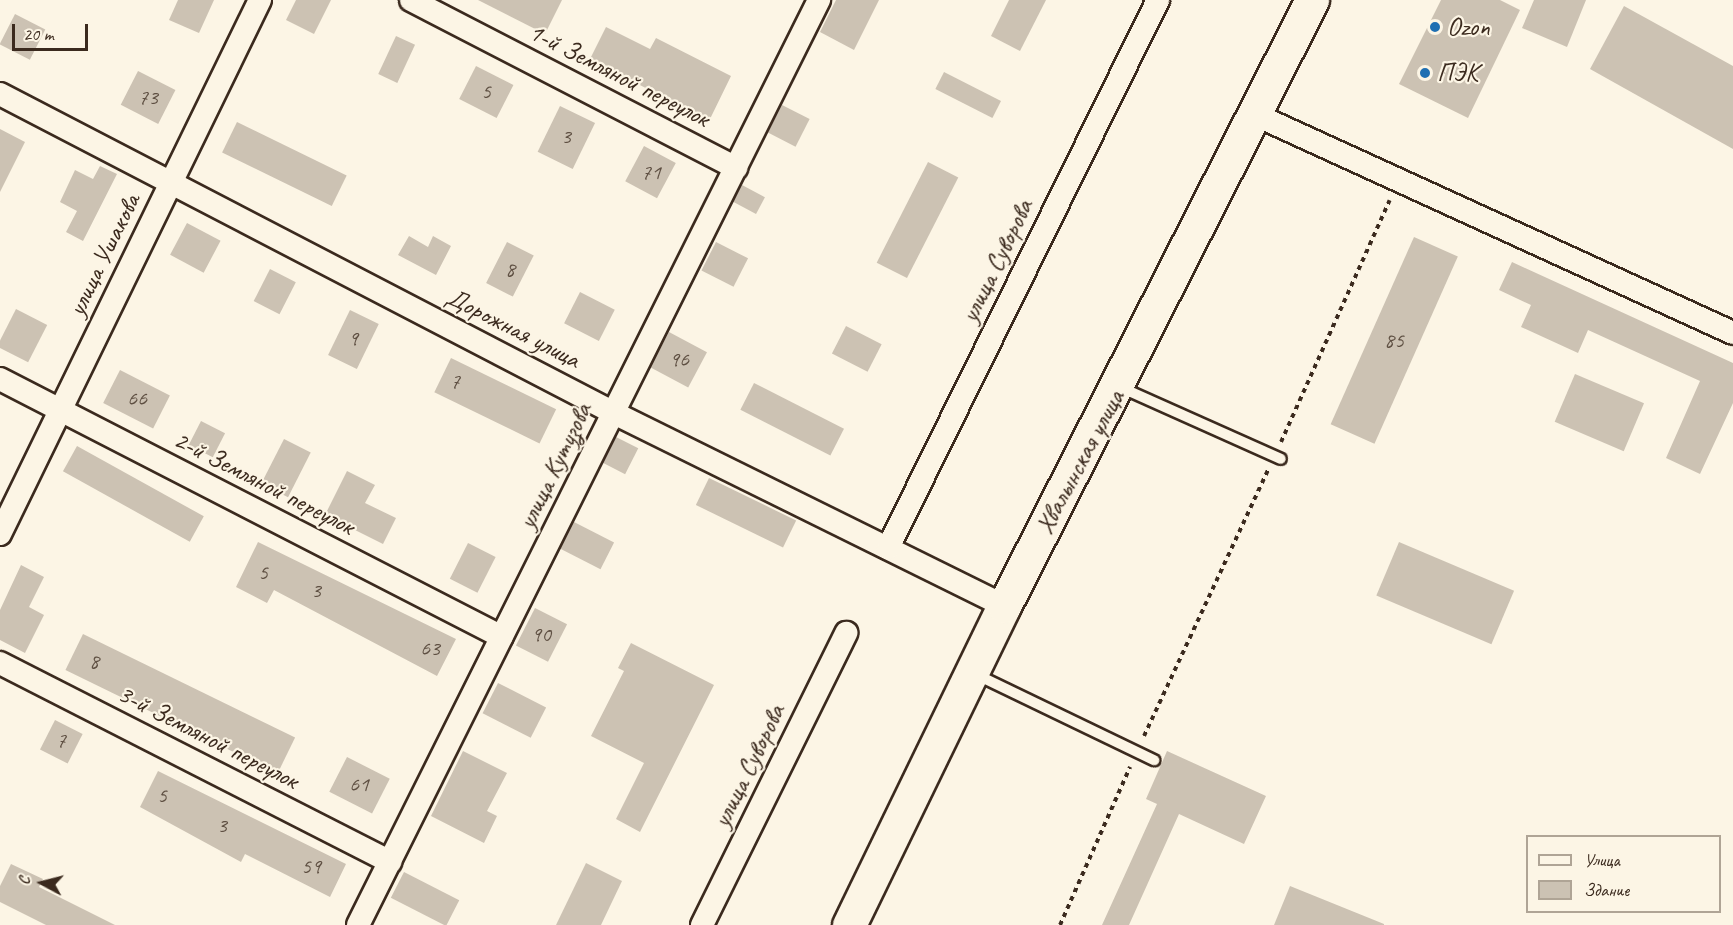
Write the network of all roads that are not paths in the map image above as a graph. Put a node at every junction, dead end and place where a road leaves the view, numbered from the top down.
1 (260, 0) edge
2 (411, 0) edge
3 (819, 0) edge
4 (1158, 0) edge
5 (1312, 0) edge
6 (0, 94) edge
7 (1256, 115) junction
8 (736, 168) junction
9 (171, 183) junction
10 (1733, 333) edge
11 (0, 379) edge
12 (1120, 387) junction
13 (60, 410) junction
14 (614, 412) junction
15 (1278, 458) road end
16 (0, 534) edge
17 (888, 548) junction
18 (1004, 606) junction
19 (846, 633) dead end
20 (502, 637) junction
21 (0, 663) edge
22 (972, 673) junction
23 (1154, 760) dead end
24 (390, 862) junction
25 (358, 925) edge
26 (702, 925) edge
27 (849, 925) edge

1 - 9 street, улица Ушакова
2 - 8 street, 1-й Земляной переулок
3 - 8 street, улица Кутузова
4 - 17 street, улица Суворова
5 - 7 main road, Хвалынская улица
6 - 9 street, Дорожная улица
7 - 10 street
7 - 12 main road, Хвалынская улица
8 - 14 street, улица Кутузова
9 - 13 street, улица Ушакова
9 - 14 street, Дорожная улица
11 - 13 street, 2-й Земляной переулок
12 - 15 lane
12 - 18 main road, Хвалынская улица
13 - 16 street, улица Ушакова
13 - 20 street, 2-й Земляной переулок
14 - 17 street, Дорожная улица
14 - 20 street, улица Кутузова
17 - 18 street, Дорожная улица
18 - 22 main road, Хвалынская улица
19 - 26 street, улица Суворова
20 - 24 street, улица Кутузова
21 - 24 street, 3-й Земляной переулок
22 - 23 lane
22 - 27 main road, Хвалынская улица
24 - 25 street, улица Кутузова

